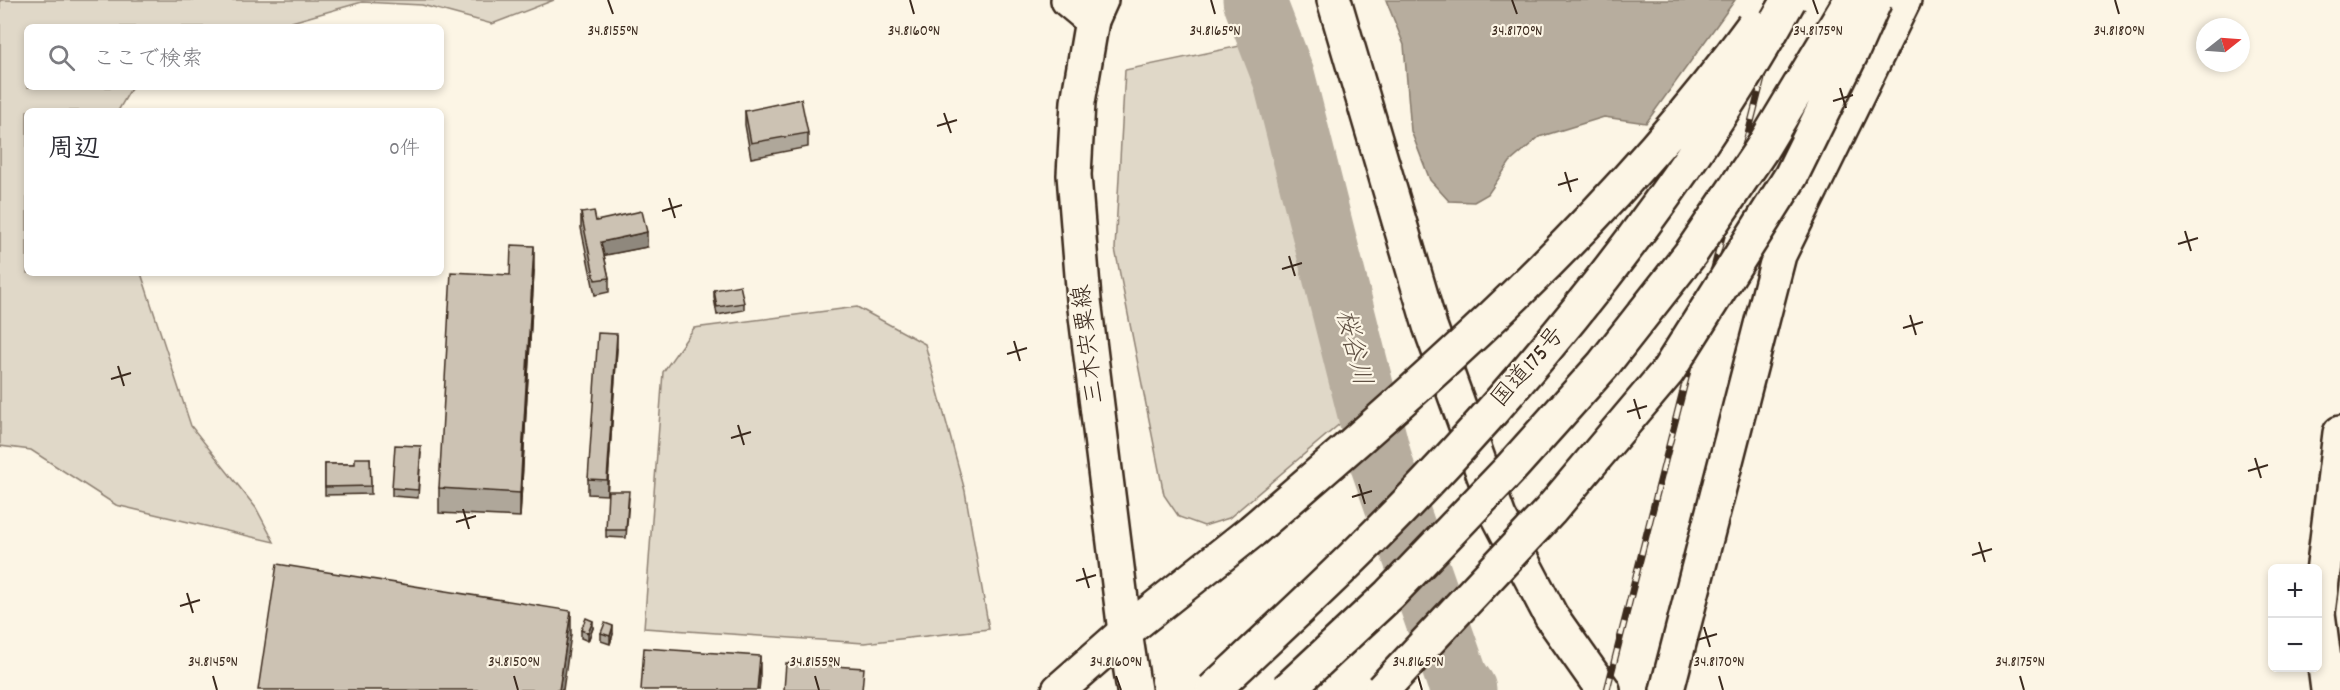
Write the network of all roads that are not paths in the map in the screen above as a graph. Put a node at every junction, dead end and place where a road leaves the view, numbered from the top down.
1 (1334, 0) edge
2 (1772, 0) edge
3 (1789, 0) edge
4 (1851, 0) edge
5 (1875, 0) edge
6 (1904, 0) edge
7 (1087, 7) edge
8 (2340, 433) edge
9 (1125, 632) junction
10 (1059, 690) edge
11 (1134, 690) edge
12 (1214, 690) edge
13 (1287, 690) edge
14 (1382, 690) edge
15 (1603, 690) edge
16 (1667, 690) edge
17 (2328, 690) edge

1 - 15 main road
2 - 9 main road, bridge
3 - 12 main road, 国道175号, bridge
4 - 13 main road, bridge
5 - 14 main road, bridge
6 - 16 main road
7 - 9 main road, 三木宍粟線
8 - 17 main road
9 - 10 main road
9 - 11 main road, 三木宍粟線

